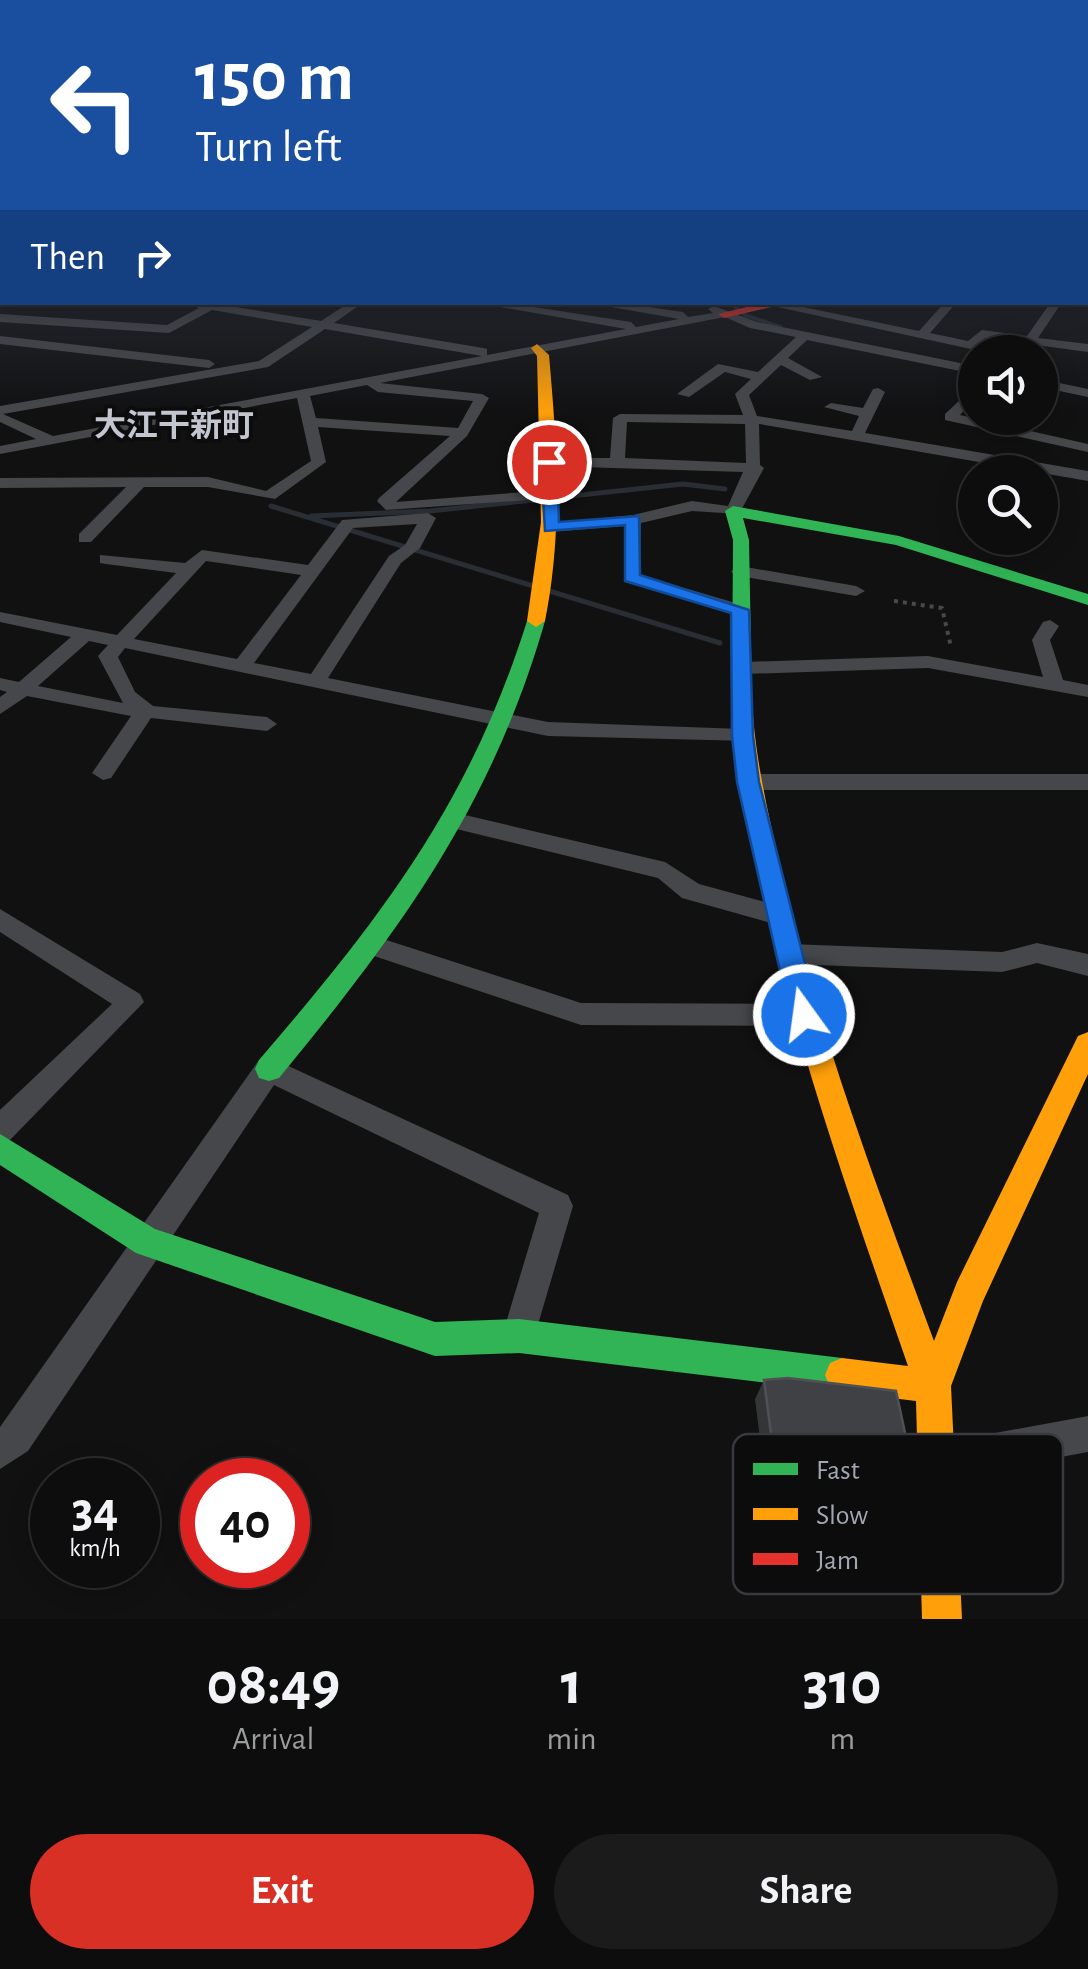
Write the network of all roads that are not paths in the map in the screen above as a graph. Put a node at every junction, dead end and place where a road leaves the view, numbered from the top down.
1 (204, 305) edge
2 (353, 305) edge
3 (516, 305) edge
4 (629, 305) edge
5 (708, 305) edge
6 (775, 305) edge
7 (786, 305) edge
8 (949, 305) edge
9 (1055, 305) edge
10 (211, 306) junction
11 (657, 307) edge
12 (557, 308) edge
13 (724, 314) junction
14 (683, 316) dead end
15 (0, 317) edge
16 (322, 325) junction
17 (647, 329) junction
18 (922, 335) junction
19 (1034, 335) edge
20 (805, 336) junction
21 (0, 340) edge
22 (958, 343) edge
23 (1058, 344) edge
24 (537, 348) junction
25 (1088, 348) edge
26 (501, 355) junction
27 (780, 360) junction
28 (958, 367) edge
29 (232, 368) junction
30 (760, 377) junction
31 (815, 377) dead end
32 (369, 380) junction
33 (1058, 387) edge
34 (878, 392) dead end
35 (303, 393) junction
36 (1088, 393) edge
37 (684, 394) dead end
38 (831, 407) dead end
39 (0, 413) edge
40 (868, 413) junction
41 (753, 421) junction
42 (309, 422) junction
43 (462, 433) junction
44 (1030, 435) edge
45 (856, 436) junction
46 (50, 440) junction
47 (1088, 448) edge
48 (0, 450) edge
49 (549, 462) junction
50 (617, 462) junction
51 (756, 468) junction
52 (1088, 476) edge
53 (0, 483) edge
54 (139, 483) junction
55 (551, 495) junction
56 (733, 512) junction
57 (633, 520) junction
58 (551, 527) junction
59 (86, 538) dead end
60 (106, 559) dead end
61 (189, 569) junction
62 (313, 571) junction
63 (740, 571) junction
64 (856, 591) dead end
65 (1088, 600) edge
66 (740, 610) junction
67 (0, 616) edge
68 (1050, 626) dead end
69 (84, 635) junction
70 (122, 641) junction
71 (240, 668) junction
72 (743, 668) junction
73 (0, 684) edge
74 (314, 684) junction
75 (1055, 685) junction
76 (23, 691) junction
77 (1088, 691) edge
78 (0, 708) edge
79 (146, 710) junction
80 (503, 721) junction
81 (267, 724) dead end
82 (742, 736) junction
83 (102, 773) dead end
84 (748, 782) junction
85 (1088, 782) edge
86 (452, 820) junction
87 (778, 914) junction
88 (0, 919) edge
89 (374, 946) junction
90 (788, 954) junction
91 (1088, 965) edge
92 (804, 1015) junction
93 (1088, 1044) edge
94 (269, 1069) junction
95 (1079, 1087) edge
96 (0, 1130) edge
97 (0, 1148) edge
98 (146, 1242) junction
99 (519, 1336) junction
100 (933, 1386) junction
101 (934, 1434) edge
102 (1088, 1434) edge
103 (1063, 1439) edge
104 (0, 1451) edge
105 (941, 1594) edge
106 (942, 1619) edge

1 - 10 street
2 - 16 street
3 - 12 street
4 - 11 street
5 - 13 street
6 - 13 street
7 - 18 street
8 - 18 street
9 - 19 street
10 - 15 street
10 - 16 street
11 - 14 street
12 - 17 street
13 - 17 street
13 - 20 street
16 - 26 street
16 - 29 street
17 - 24 street
18 - 22 street
20 - 27 street
20 - 28 street
21 - 29 street
23 - 25 street
24 - 26 street
24 - 49 street
26 - 32 street
27 - 30 street
27 - 31 street
29 - 39 street
30 - 37 street
30 - 41 street
32 - 35 street
32 - 43 street
33 - 36 street
34 - 40 street
35 - 42 street
35 - 46 street
38 - 40 street
39 - 46 street
40 - 45 street
41 - 45 street
41 - 50 street
41 - 51 street
42 - 43 street
42 - 54 street
43 - 55 street
44 - 47 street
45 - 52 street
46 - 48 street
49 - 50 street
49 - 55 street
50 - 51 street
51 - 56 street
53 - 54 street
54 - 59 street
55 - 58 street
56 - 57 street
56 - 63 street
56 - 65 street
57 - 58 street
57 - 66 street
58 - 80 street
60 - 61 street
61 - 62 street
61 - 70 street
62 - 71 street
62 - 74 street
63 - 64 street
63 - 66 street
66 - 72 street
67 - 69 street
68 - 75 street
69 - 70 street
69 - 76 street
70 - 71 street
70 - 79 street
71 - 74 street
72 - 75 street
72 - 82 street
73 - 76 street
74 - 80 street
75 - 77 street
76 - 78 street
76 - 79 street
79 - 81 street
79 - 83 street
80 - 82 street
80 - 86 street
82 - 84 street
84 - 85 street
84 - 87 street
86 - 87 street
86 - 89 street
87 - 90 street
88 - 96 street
89 - 92 street
89 - 94 street
90 - 91 street
90 - 92 street
92 - 100 street
93 - 95 street
94 - 98 street
94 - 99 street
95 - 100 street
97 - 98 street
98 - 99 street
98 - 104 street
99 - 100 street
100 - 101 street
102 - 103 street
105 - 106 street

